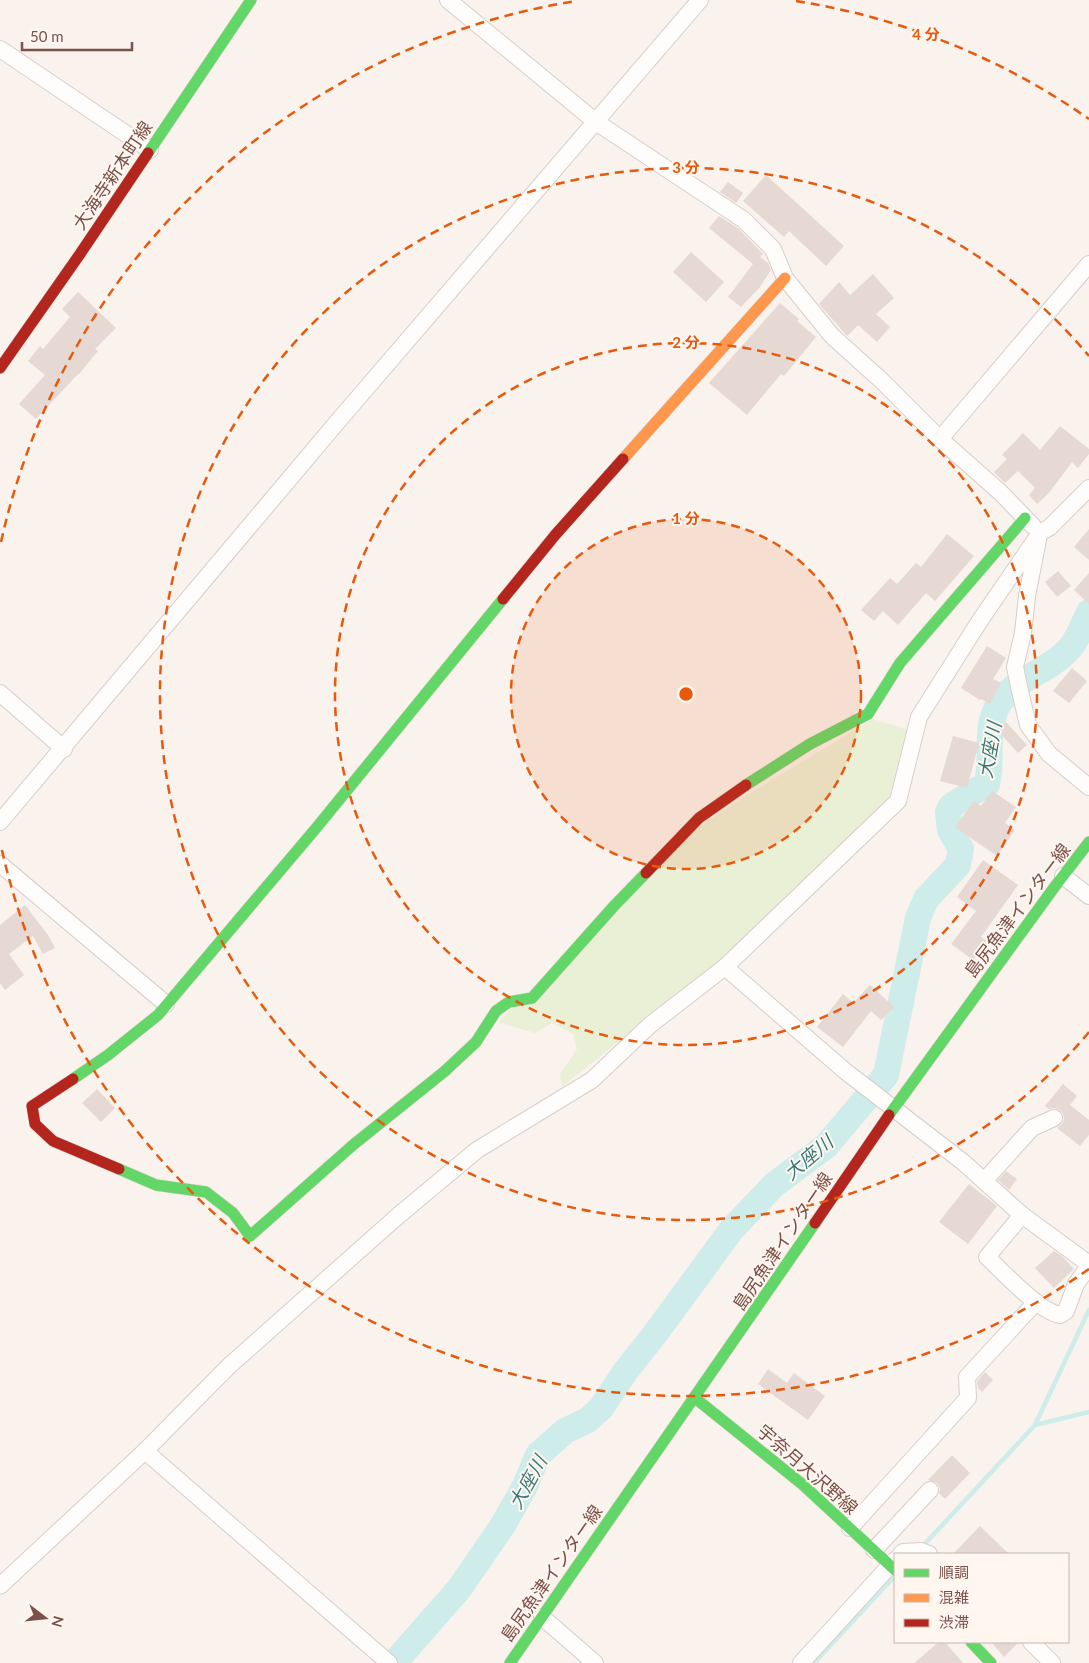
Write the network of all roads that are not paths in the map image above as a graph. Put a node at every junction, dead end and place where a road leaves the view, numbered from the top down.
1 (251, 0) edge
2 (448, 0) edge
3 (700, 0) edge
4 (0, 49) edge
5 (596, 122) junction
6 (150, 150) junction
7 (1089, 264) edge
8 (785, 278) junction
9 (0, 368) edge
10 (940, 439) junction
11 (1089, 488) edge
12 (1025, 518) junction
13 (1040, 533) junction
14 (0, 693) edge
15 (64, 749) junction
16 (1089, 788) edge
17 (0, 822) edge
18 (1089, 842) edge
19 (0, 864) edge
20 (1063, 876) junction
21 (1089, 896) edge
22 (725, 966) junction
23 (166, 1004) junction
24 (894, 1108) junction
25 (1054, 1118) dead end
26 (984, 1181) junction
27 (1022, 1215) junction
28 (1089, 1265) edge
29 (1036, 1302) junction
30 (695, 1398) junction
31 (145, 1451) junction
32 (930, 1490) dead end
33 (850, 1528) junction
34 (874, 1550) junction
35 (902, 1553) edge
36 (926, 1553) edge
37 (894, 1561) edge
38 (894, 1563) edge
39 (0, 1586) edge
40 (542, 1617) junction
41 (972, 1643) edge
42 (1032, 1643) edge
43 (389, 1663) edge
44 (510, 1663) edge
45 (595, 1663) edge
46 (802, 1663) edge
47 (991, 1663) edge
48 (1052, 1663) edge

1 - 6 street, 大海寺新本町線
2 - 5 street
3 - 5 street
4 - 6 street
5 - 8 street
5 - 15 street
6 - 9 street, 大海寺新本町線
7 - 10 street
8 - 10 street
8 - 23 street
10 - 12 street
11 - 13 street
12 - 13 street
12 - 23 street
13 - 16 street
13 - 22 street
14 - 15 street
15 - 17 street
18 - 20 street, 島尻魚津インター線
19 - 23 street
20 - 21 street
20 - 24 street, 島尻魚津インター線
22 - 24 street
22 - 31 street
24 - 26 street
24 - 30 street, 島尻魚津インター線
25 - 26 street
26 - 27 street
27 - 28 street
27 - 29 street
28 - 29 street
29 - 33 street
30 - 33 street, 宇奈月大沢野線
30 - 40 street, 島尻魚津インター線
31 - 39 street
31 - 43 street
32 - 34 street
33 - 34 street, 宇奈月大沢野線
34 - 37 street, 宇奈月大沢野線
35 - 36 street
38 - 46 street
40 - 44 street, 島尻魚津インター線
40 - 45 street
41 - 47 street
42 - 48 street

